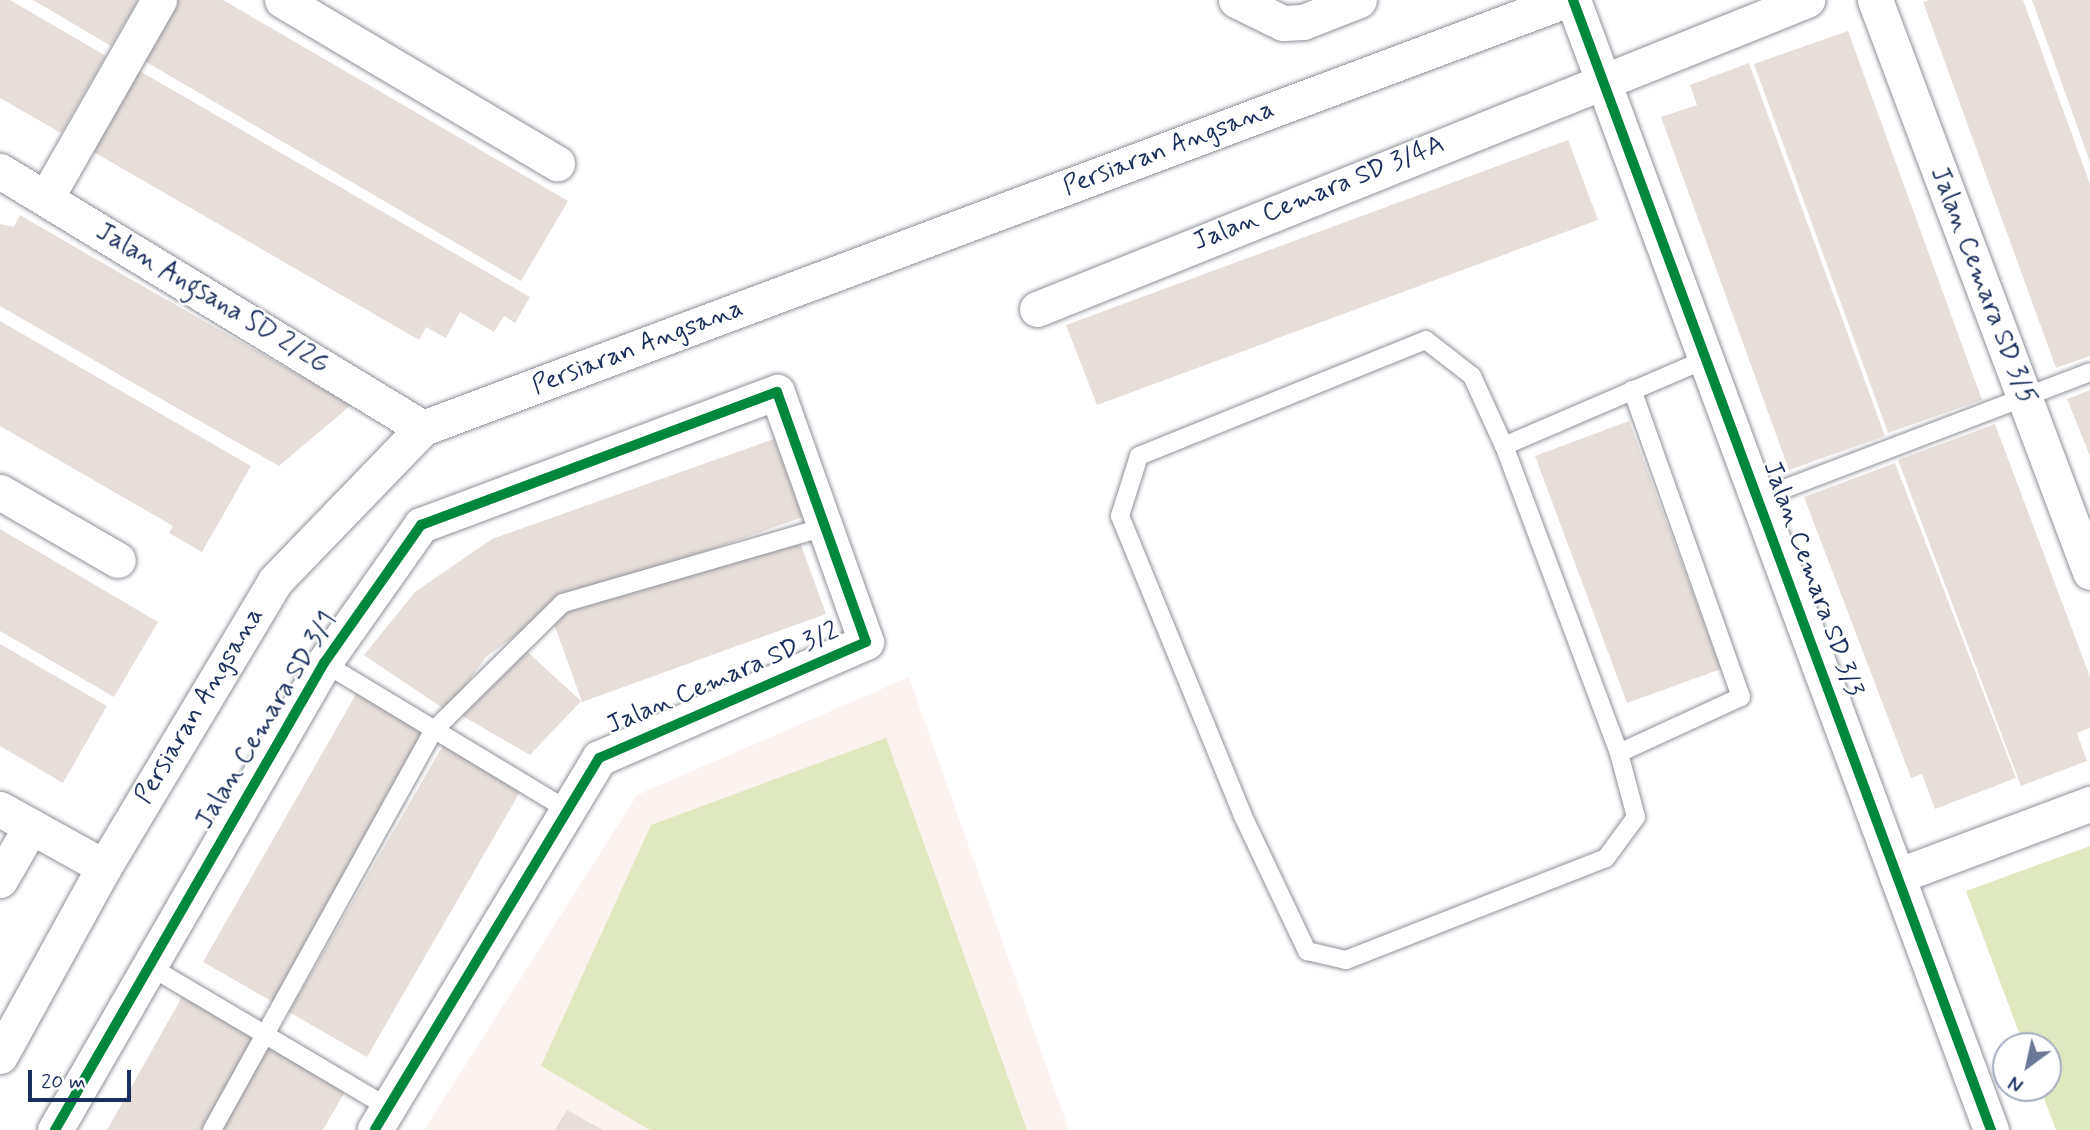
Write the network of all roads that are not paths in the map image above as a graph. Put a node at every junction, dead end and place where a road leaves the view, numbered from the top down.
1 (159, 0) edge
2 (282, 0) edge
3 (1236, 0) edge
4 (1359, 0) edge
5 (1566, 0) edge
6 (1573, 0) edge
7 (1807, 0) edge
8 (1875, 0) edge
9 (1602, 78) junction
10 (557, 163) dead end
11 (0, 170) edge
12 (46, 198) junction
13 (1037, 309) dead end
14 (1706, 359) junction
15 (2090, 372) edge
16 (1632, 390) junction
17 (777, 392) joint
18 (2024, 397) junction
19 (423, 428) junction
20 (1504, 446) junction
21 (0, 492) edge
22 (1758, 499) junction
23 (825, 527) junction
24 (118, 560) dead end
25 (2090, 572) edge
26 (324, 663) junction
27 (434, 730) junction
28 (1619, 753) junction
29 (2090, 804) edge
30 (0, 809) edge
31 (568, 810) junction
32 (31, 826) junction
33 (104, 867) junction
34 (1897, 876) junction
35 (0, 880) edge
36 (149, 966) junction
37 (265, 1034) junction
38 (0, 1056) edge
39 (382, 1119) edge
40 (55, 1130) edge
41 (212, 1130) edge
42 (1991, 1130) edge

1 - 12 street
2 - 10 street
3 - 4 street
5 - 19 street, Persiaran Angsana
6 - 9 street, Jalan Cemara SD 3/3
7 - 9 street, Jalan Cemara SD 3/4A
8 - 18 street, Jalan Cemara SD 3/5
9 - 13 street, Jalan Cemara SD 3/4A
9 - 14 street, Jalan Cemara SD 3/3
11 - 12 street, Jalan Angsana SD 2/2G
12 - 19 street, Jalan Angsana SD 2/2G
14 - 16 lane
14 - 22 street, Jalan Cemara SD 3/3
15 - 18 lane
16 - 20 lane
16 - 28 lane
17 - 23 street, Jalan Cemara SD 3/2
17 - 26 street, Jalan Cemara SD 3/1
18 - 22 lane
18 - 25 street, Jalan Cemara SD 3/5
19 - 33 street, Persiaran Angsana
20 - 28 lane
20 - 28 lane
21 - 24 street
22 - 34 street, Jalan Cemara SD 3/3
23 - 27 lane
23 - 31 street, Jalan Cemara SD 3/2
26 - 27 lane
26 - 36 street, Jalan Cemara SD 3/1
27 - 31 lane
27 - 37 lane
29 - 34 street
30 - 32 street
31 - 39 street, Jalan Cemara SD 3/2
32 - 33 street
32 - 35 street
33 - 38 street, Persiaran Angsana
34 - 42 street, Jalan Cemara SD 3/3
36 - 37 lane
36 - 40 street, Jalan Cemara SD 3/1
37 - 39 lane
37 - 41 lane

